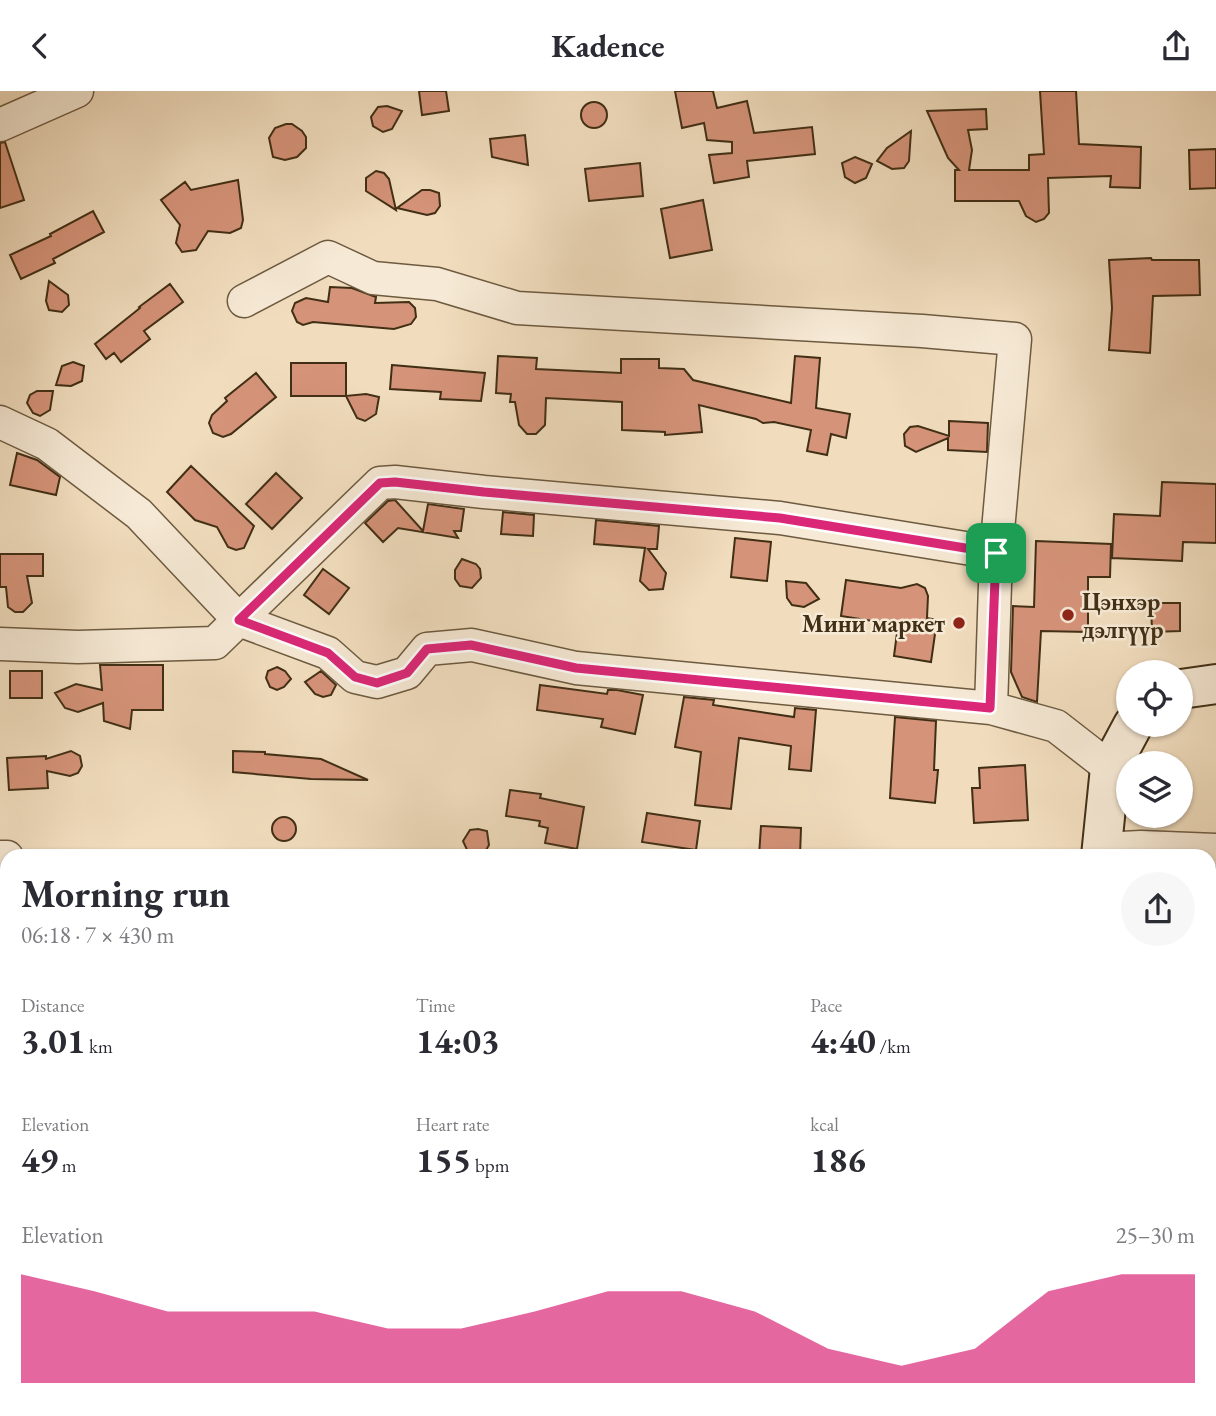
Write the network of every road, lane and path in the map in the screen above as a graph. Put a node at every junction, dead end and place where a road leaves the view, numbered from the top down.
1 (77, 91) edge
2 (4, 121) edge
3 (244, 301) dead end
4 (0, 422) edge
5 (996, 553) junction
6 (239, 620) junction
7 (0, 644) edge
8 (1216, 684) edge
9 (1193, 687) edge
10 (990, 708) junction
11 (1127, 737) edge
12 (1110, 768) junction
13 (1101, 849) edge
14 (1125, 849) edge
15 (1178, 849) edge

1 - 2 street
3 - 5 street
4 - 6 street
5 - 6 street
5 - 10 street
6 - 7 street
6 - 10 street
8 - 9 main road
10 - 12 street
11 - 12 main road
12 - 13 main road
14 - 15 street

